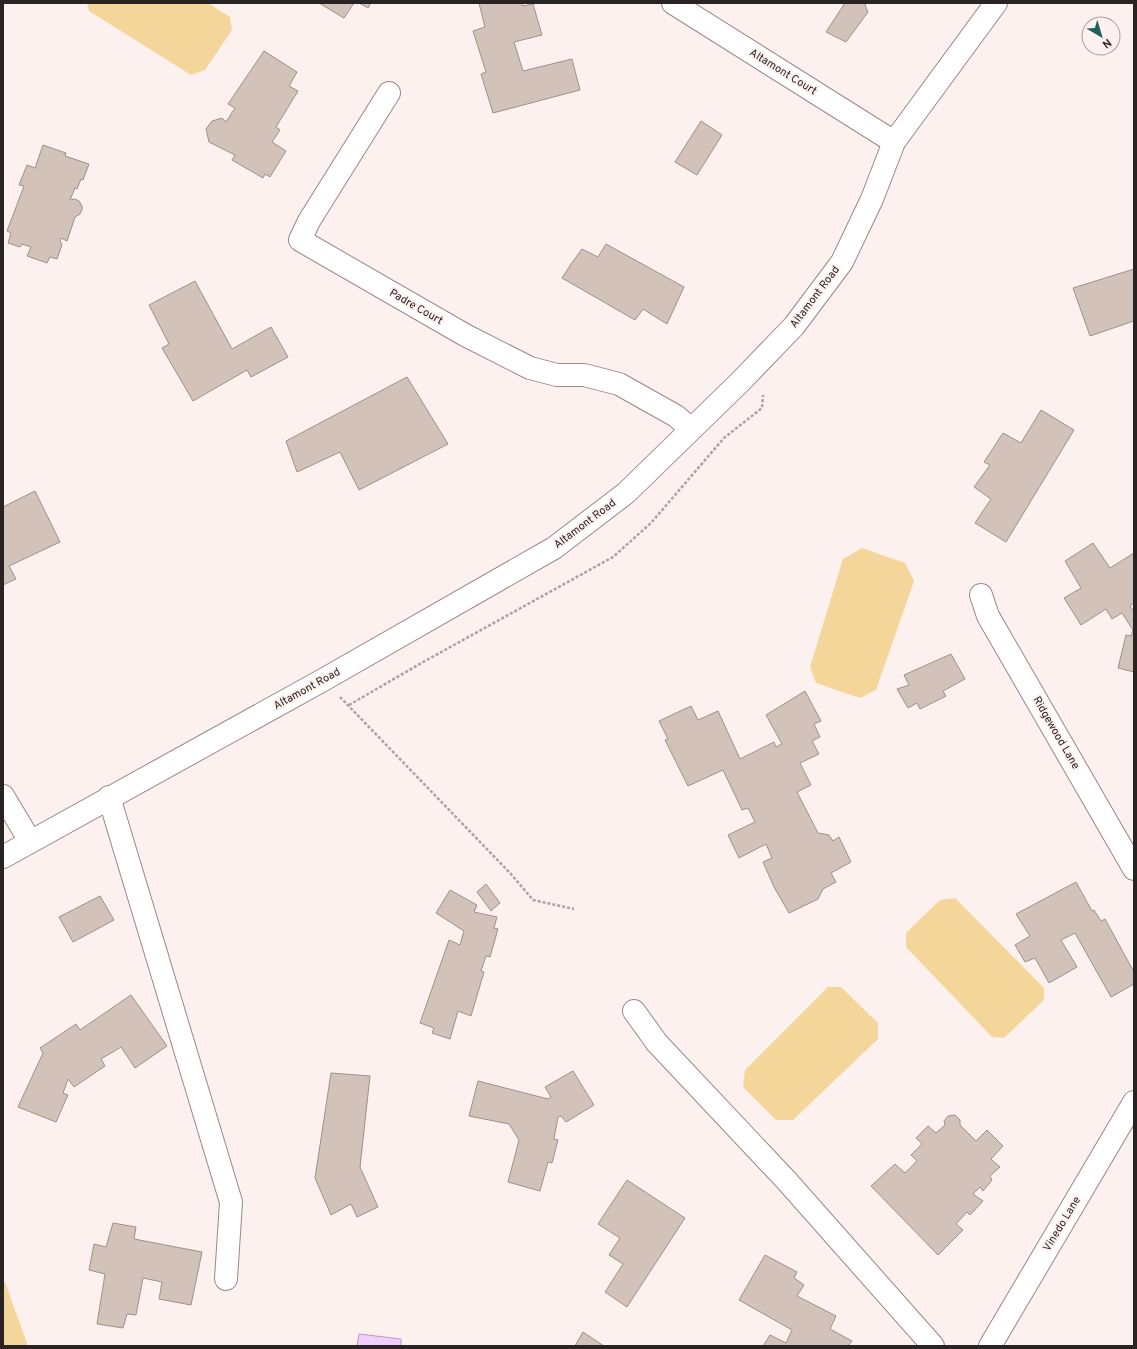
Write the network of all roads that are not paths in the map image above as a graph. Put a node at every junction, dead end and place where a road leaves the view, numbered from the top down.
1 (673, 3) edge
2 (996, 3) edge
3 (389, 93) dead end
4 (894, 142) junction
5 (691, 429) junction
6 (981, 595) dead end
7 (3, 796) edge
8 (109, 797) junction
9 (30, 841) junction
10 (3, 857) edge
11 (1134, 869) edge
12 (634, 1011) dead end
13 (1134, 1102) edge
14 (226, 1279) dead end
15 (932, 1346) edge
16 (990, 1346) edge

1 - 4 street, Altamont Court
2 - 4 street, Altamont Road
3 - 5 street, Padre Court
4 - 5 street, Altamont Road
5 - 8 street, Altamont Road
6 - 11 street, Ridgewood Lane
7 - 9 street
8 - 9 street, Altamont Road
8 - 14 street
9 - 10 street, Altamont Road
12 - 15 street
13 - 16 street, Vinedo Lane

